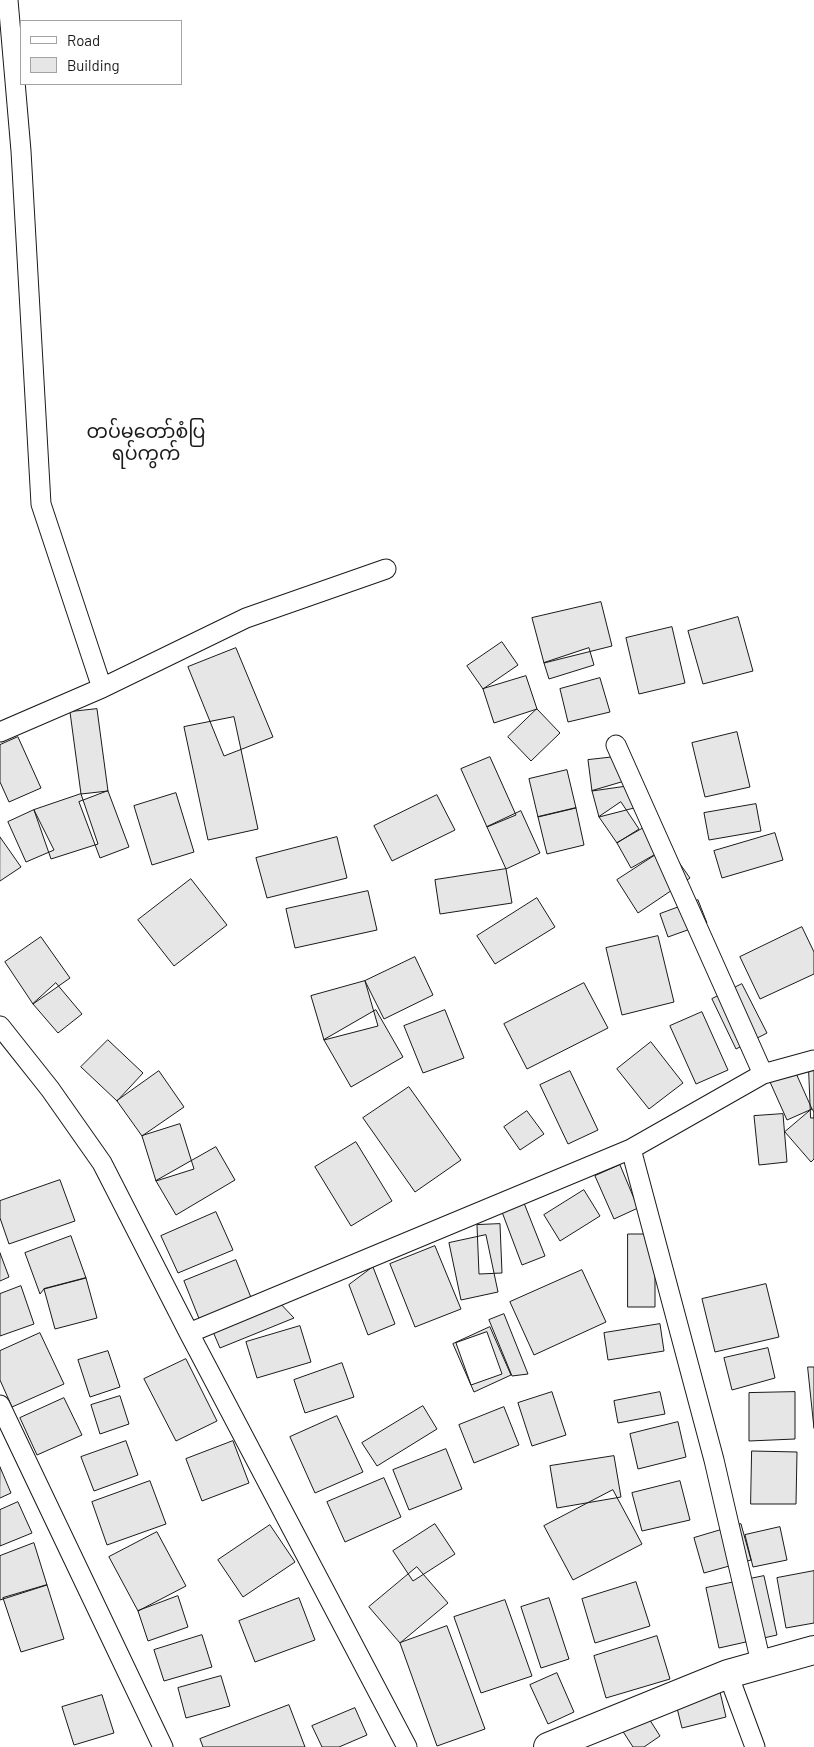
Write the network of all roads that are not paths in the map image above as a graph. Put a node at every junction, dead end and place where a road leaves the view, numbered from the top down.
1 (8, 0) edge
2 (386, 569) dead end
3 (102, 688) junction
4 (0, 732) edge
5 (616, 745) dead end
6 (0, 1026) edge
7 (814, 1060) edge
8 (763, 1074) junction
9 (631, 1149) junction
10 (189, 1334) junction
11 (0, 1405) edge
12 (814, 1650) edge
13 (762, 1663) junction
14 (728, 1674) junction
15 (163, 1747) edge
16 (407, 1747) edge
17 (548, 1747) edge
18 (755, 1747) edge

1 - 3 lane
2 - 3 lane
3 - 4 lane
5 - 8 lane
6 - 10 lane
7 - 8 lane
8 - 9 lane
9 - 10 lane
9 - 13 lane
10 - 16 lane
11 - 15 lane
12 - 13 street
13 - 14 street
14 - 17 street
14 - 18 lane

